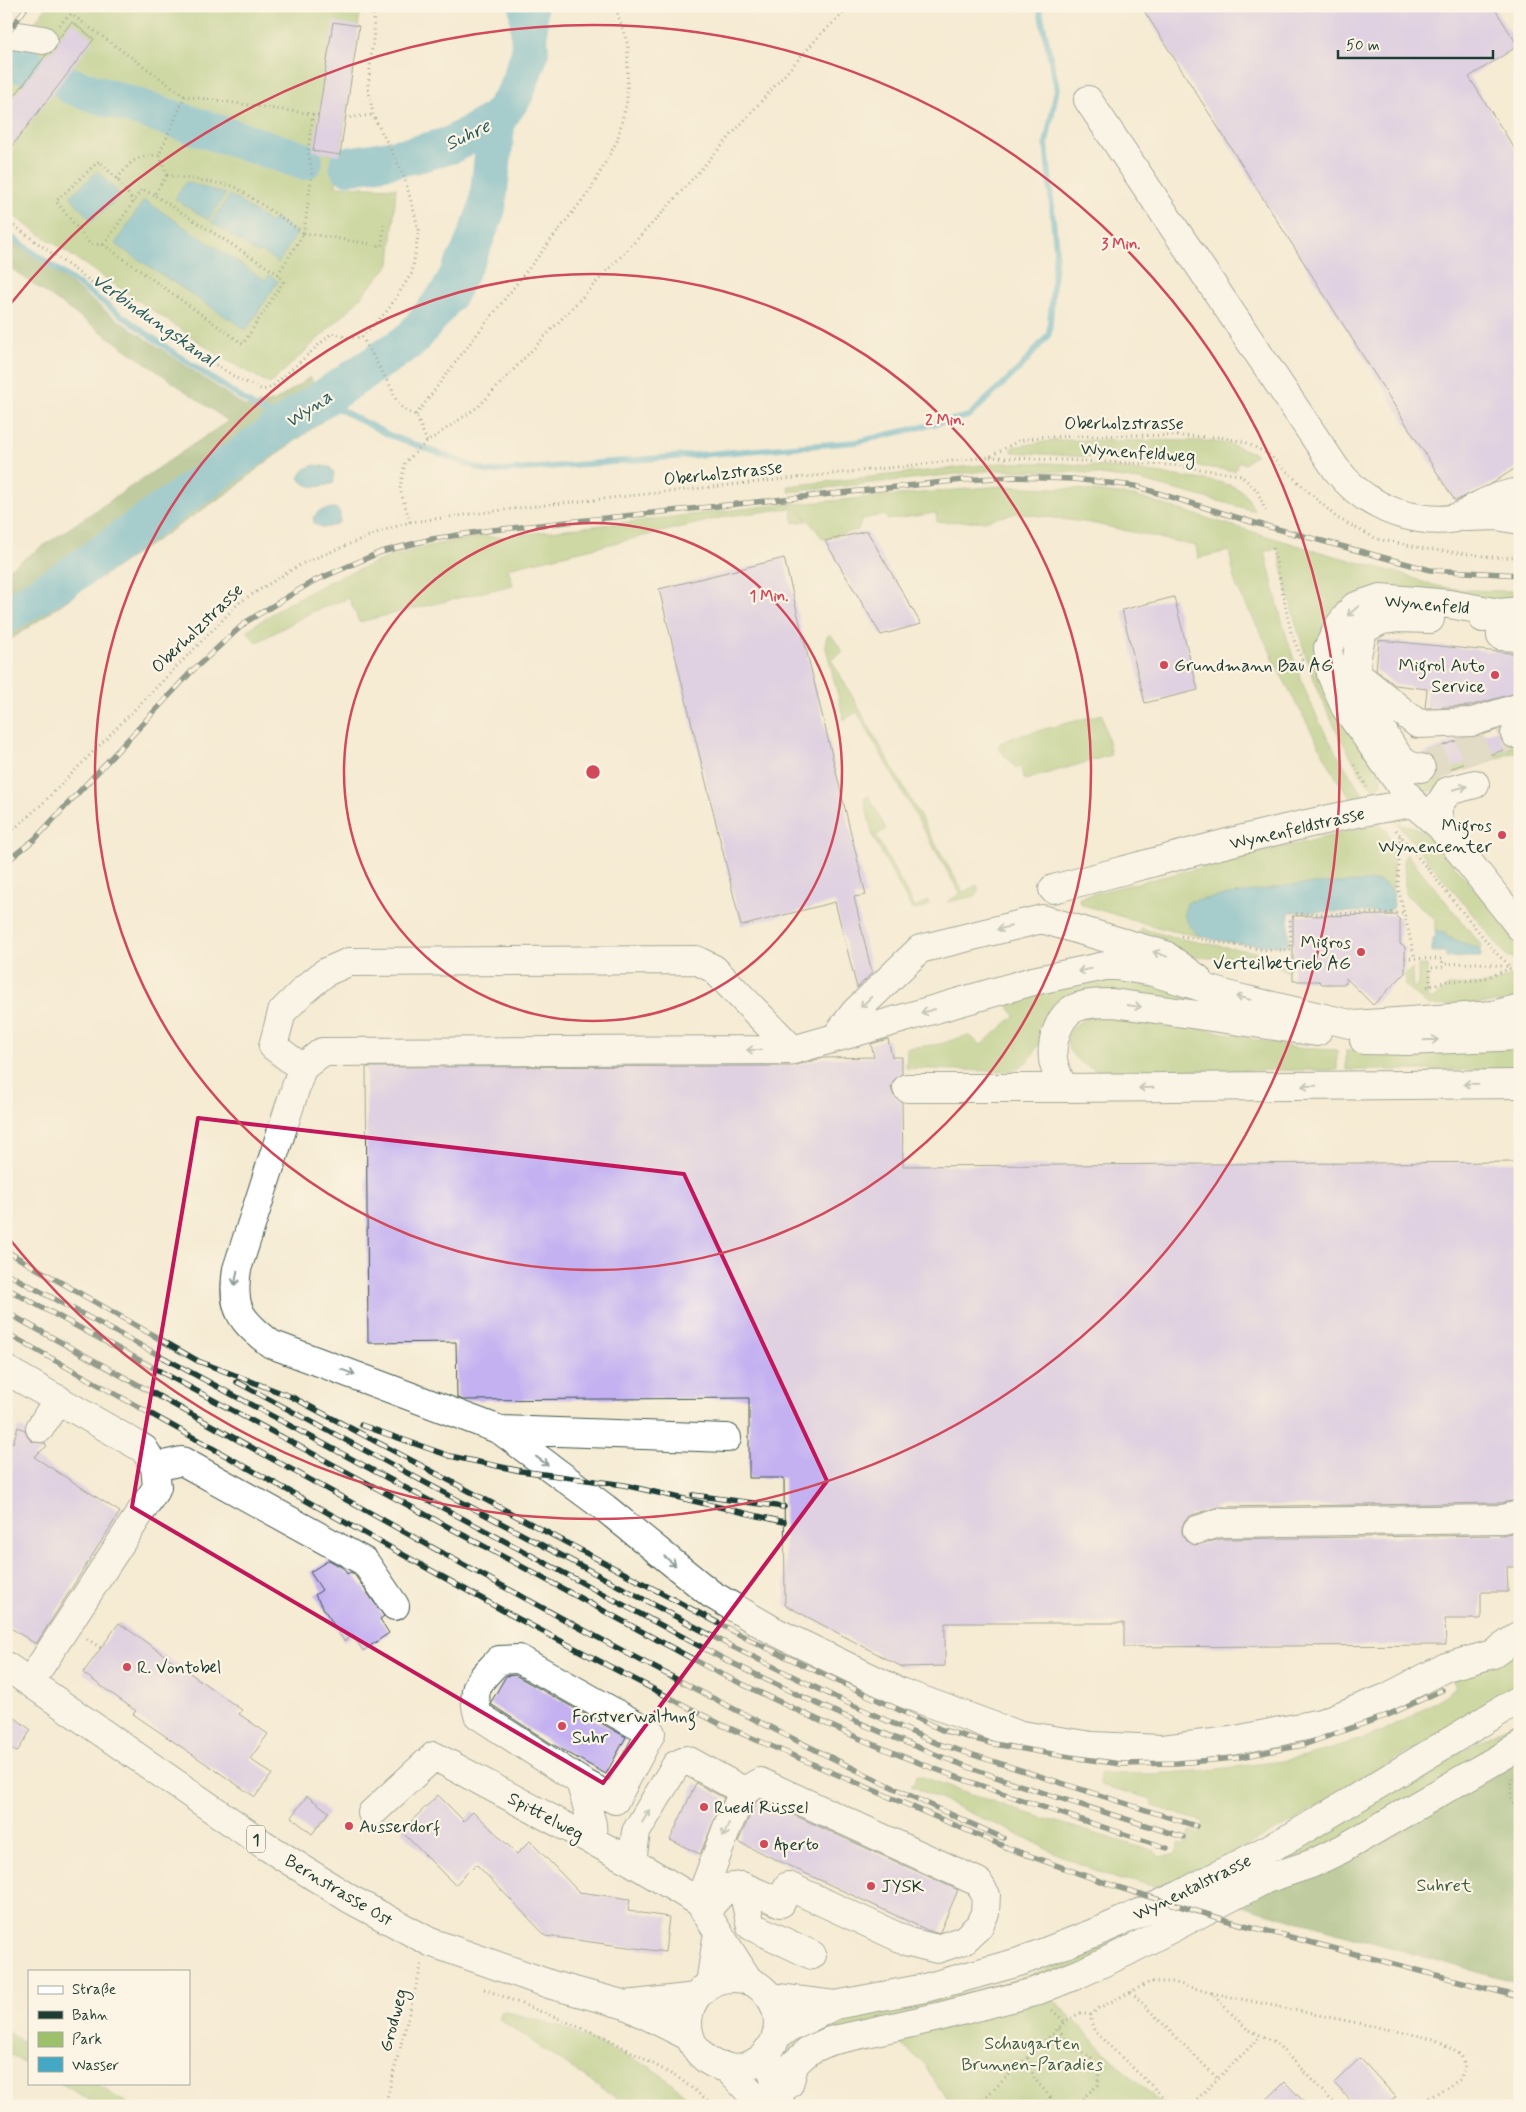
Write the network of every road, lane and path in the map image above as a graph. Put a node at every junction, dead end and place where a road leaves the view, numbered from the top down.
1 (373, 6) edge
2 (615, 6) edge
3 (851, 6) edge
4 (6, 34) edge
5 (42, 40) joint
6 (185, 96) junction
7 (1088, 100) dead end
8 (313, 114) junction
9 (319, 115) dead end
10 (372, 115) junction
11 (345, 118) dead end
12 (159, 156) junction
13 (167, 175) junction
14 (117, 180) junction
15 (154, 196) junction
16 (134, 202) junction
17 (6, 220) edge
18 (384, 222) dead end
19 (304, 234) junction
20 (104, 245) junction
21 (278, 274) junction
22 (362, 337) junction
23 (416, 415) junction
24 (427, 442) junction
25 (989, 457) junction
26 (1520, 492) edge
27 (1266, 512) dead end
28 (1462, 516) junction
29 (1520, 520) edge
30 (410, 522) junction
31 (1520, 556) edge
32 (1510, 612) edge
33 (1520, 638) edge
34 (1356, 674) junction
35 (1520, 707) edge
36 (1421, 768) dead end
37 (1475, 784) dead end
38 (1413, 803) junction
39 (1380, 809) junction
40 (1440, 826) junction
41 (1400, 835) junction
42 (6, 836) edge
43 (1052, 890) dead end
44 (1404, 913) junction
45 (1520, 926) edge
46 (1178, 935) dead end
47 (1405, 958) dead end
48 (1414, 958) junction
49 (1443, 964) junction
50 (1520, 965) edge
51 (1511, 967) junction
52 (1215, 991) junction
53 (1520, 1008) edge
54 (1268, 1015) junction
55 (1396, 1032) junction
56 (1520, 1036) edge
57 (835, 1038) junction
58 (793, 1050) junction
59 (302, 1068) junction
60 (1520, 1084) edge
61 (907, 1088) dead end
62 (1063, 1088) junction
63 (6, 1370) edge
64 (58, 1399) junction
65 (40, 1428) dead end
66 (500, 1430) junction
67 (727, 1438) dead end
68 (155, 1467) junction
69 (1520, 1515) edge
70 (1197, 1530) dead end
71 (394, 1606) dead end
72 (1520, 1635) edge
73 (6, 1666) edge
74 (30, 1682) junction
75 (1520, 1699) edge
76 (1520, 1746) edge
77 (1512, 1776) dead end
78 (580, 1781) junction
79 (744, 1791) junction
80 (372, 1813) dead end
81 (1520, 1819) edge
82 (593, 1842) junction
83 (632, 1862) junction
84 (742, 1886) junction
85 (707, 1915) junction
86 (812, 1955) dead end
87 (427, 1958) junction
88 (476, 1986) dead end
89 (759, 1989) junction
90 (703, 1990) junction
91 (1034, 1992) junction
92 (1131, 1992) junction
93 (1211, 1993) junction
94 (626, 2005) junction
95 (836, 2005) junction
96 (1091, 2015) junction
97 (1065, 2022) junction
98 (1059, 2029) junction
99 (690, 2037) junction
100 (1260, 2037) junction
101 (772, 2043) junction
102 (1028, 2058) junction
103 (726, 2067) junction
104 (1218, 2078) junction
105 (1050, 2097) junction
106 (767, 2102) edge
107 (385, 2106) edge
108 (715, 2106) edge
109 (976, 2106) edge
110 (1042, 2106) edge
111 (1059, 2106) edge
112 (1076, 2106) edge
113 (1173, 2106) edge
114 (1190, 2106) edge
115 (1337, 2106) edge
116 (1415, 2106) edge

1 - 10 path
2 - 23 path
3 - 24 path
4 - 5 main road
5 - 6 path
6 - 8 path
6 - 12 path
7 - 28 main road
8 - 9 path
8 - 19 path
10 - 11 path
10 - 22 path
12 - 13 path
12 - 14 path
13 - 15 path
13 - 19 path
14 - 16 path
14 - 20 path
15 - 16 path
15 - 21 path
16 - 20 path
17 - 22 path
18 - 19 path
19 - 21 path
20 - 21 path
22 - 23 path
23 - 24 path
24 - 30 path
25 - 27 path, Wynenfeldweg
25 - 30 path, Oberholzstrasse
25 - 31 path, Oberholzstrasse
26 - 28 main road
28 - 29 main road
30 - 42 path, Oberholzstrasse
32 - 33 main road
32 - 34 main road
32 -> 38 main road, Wynenfeld
34 - 35 main road
34 - 36 main road
40 -> 37 main road
38 - 39 main road, Wynenfeldstrasse
38 - 40 main road
39 - 41 path
39 - 43 main road, Wynenfeldstrasse
40 - 45 main road
41 - 44 path
41 - 51 path
44 - 46 path
44 - 48 path
47 - 48 path
48 - 49 path
49 - 51 path
49 - 51 path
50 - 51 path
54 -> 52 main road
52 -> 57 main road
52 -> 57 main road
53 - 55 main road
54 - 55 main road
62 -> 54 main road
55 -> 56 main road
57 - 58 main road
58 -> 59 main road
58 - 59 main road
59 -> 66 main road
60 -> 62 main road
61 - 62 main road
63 - 64 main road
64 - 65 main road
64 - 68 main road
66 - 67 main road
66 -> 72 main road
68 - 71 main road
68 - 74 main road
69 - 70 main road
73 - 74 main road, Bernstrasse Ost / 1
74 - 87 main road, Bernstrasse Ost / 1
75 - 95 main road, Wynentalstrasse
76 - 91 main road
77 - 81 path
78 - 78 main road
78 - 82 main road
83 -> 79 main road
79 - 84 main road
79 -> 85 main road
80 - 82 main road, Spittelweg
82 - 83 main road, Spittelweg
83 - 85 main road, Spittelweg
84 - 85 main road
84 - 86 main road
85 - 89 main road, Spittelweg
85 - 90 main road
87 - 94 main road, Bernstrasse Ost / 1
87 - 107 path, Grodweg
88 - 108 path
89 - 90 main road
89 - 95 main road, Wynentalstrasse
89 - 101 main road
90 - 94 main road, Bernstrasse Ost / 1
90 - 99 main road
91 - 97 path
91 - 106 main road
92 - 93 path
92 - 96 path
92 - 104 path
93 - 100 path
93 - 116 path
94 - 99 main road, Bernstrasse Ost / 1
95 - 101 main road, Wynentalstrasse
96 - 97 path
96 - 113 path
97 - 98 path
98 - 102 path
98 - 112 path
99 - 103 main road
100 - 104 path
100 - 115 path
101 - 103 main road
101 - 106 main road
102 - 105 path
102 - 109 path
103 - 106 main road
104 - 114 path
105 - 110 path
105 - 111 path

